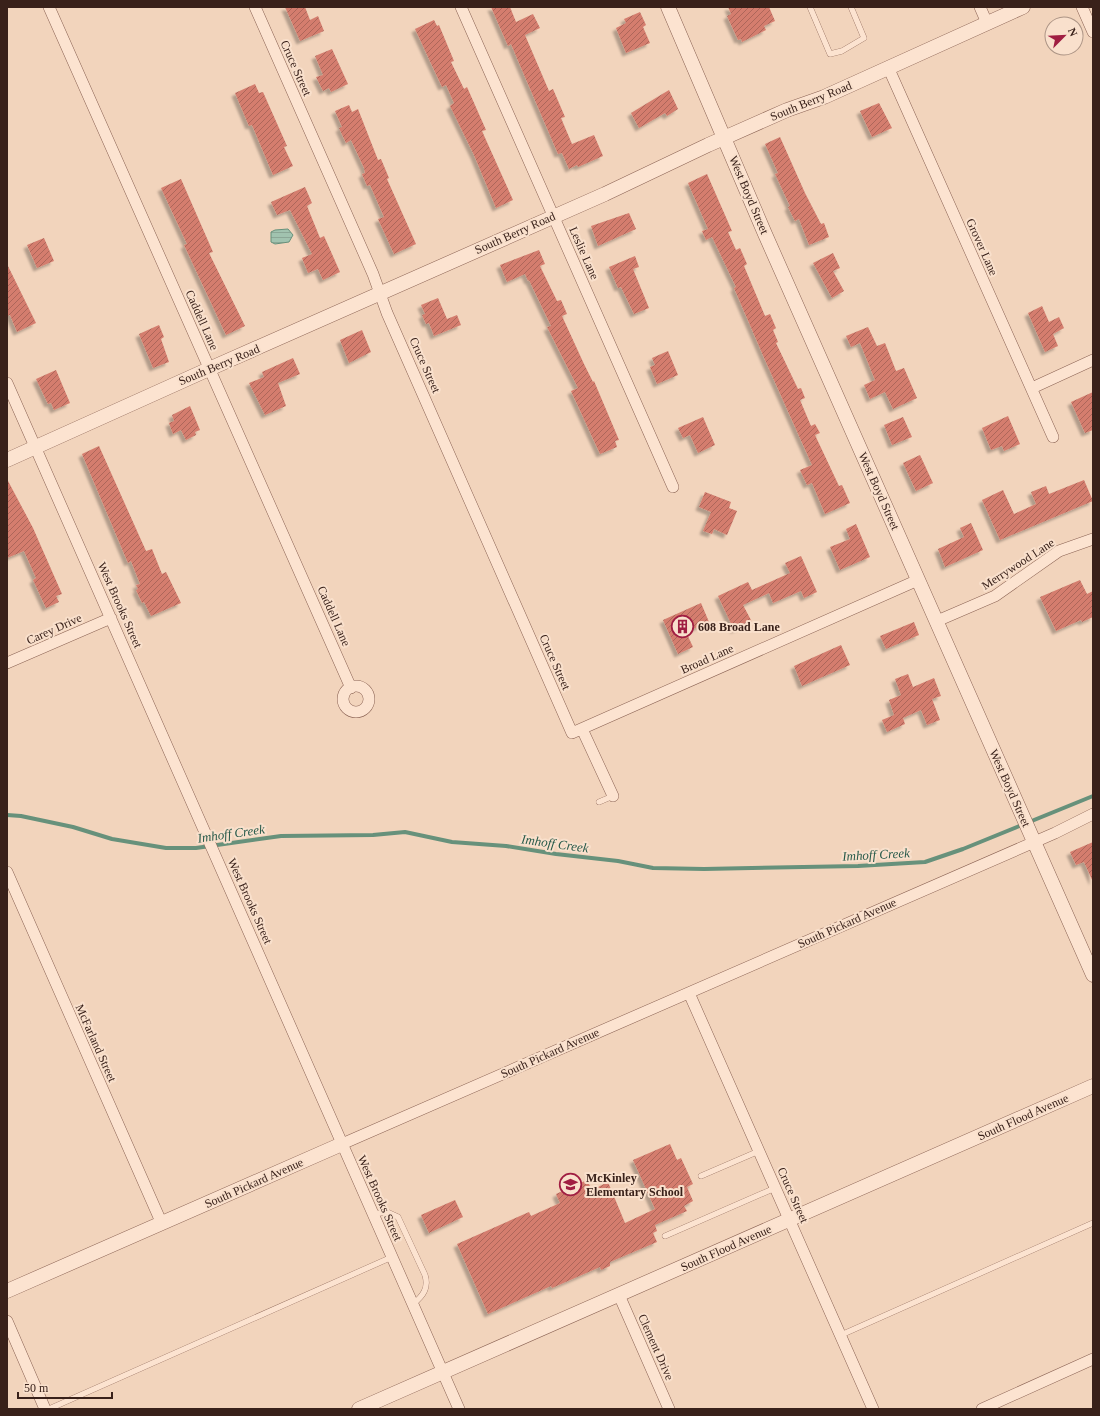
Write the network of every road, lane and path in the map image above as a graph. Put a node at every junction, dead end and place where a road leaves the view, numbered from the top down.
1 (48, 7) edge
2 (255, 7) edge
3 (461, 7) edge
4 (668, 7) edge
5 (810, 7) edge
6 (851, 7) edge
7 (980, 7) edge
8 (1024, 7) edge
9 (1082, 7) edge
10 (987, 23) junction
11 (1093, 32) edge
12 (888, 67) junction
13 (724, 138) junction
14 (554, 216) junction
15 (380, 293) junction
16 (1093, 360) edge
17 (208, 368) junction
18 (7, 383) edge
19 (1032, 388) junction
20 (1053, 437) dead end
21 (35, 447) junction
22 (7, 460) edge
23 (673, 487) dead end
24 (1093, 539) edge
25 (918, 580) junction
26 (111, 618) junction
27 (937, 621) junction
28 (7, 663) edge
29 (351, 688) dead end
30 (577, 731) junction
31 (613, 796) joint
32 (600, 802) dead end
33 (1093, 814) edge
34 (1033, 839) junction
35 (7, 872) edge
36 (1093, 975) edge
37 (689, 993) junction
38 (1093, 1086) edge
39 (342, 1144) junction
40 (759, 1151) junction
41 (701, 1176) dead end
42 (775, 1188) junction
43 (373, 1214) junction
44 (790, 1220) junction
45 (1093, 1223) edge
46 (162, 1224) junction
47 (665, 1236) dead end
48 (392, 1257) junction
49 (7, 1291) edge
50 (619, 1295) junction
51 (413, 1304) junction
52 (7, 1320) edge
53 (841, 1335) junction
54 (1093, 1359) edge
55 (443, 1372) junction
56 (45, 1409) edge
57 (49, 1409) edge
58 (359, 1409) edge
59 (459, 1409) edge
60 (669, 1409) edge
61 (873, 1409) edge
62 (982, 1409) edge

1 - 17 street, Caddell Lane
2 - 15 street, Cruce Street
3 - 14 street, Leslie Lane
4 - 13 street, West Boyd Street
5 - 6 lane
7 - 10 street
8 - 10 street, South Berry Road
9 - 11 street
10 - 12 street, South Berry Road
12 - 13 street, South Berry Road
12 - 19 street, Grover Lane
13 - 14 street, South Berry Road
13 - 25 street, West Boyd Street
14 - 15 street, South Berry Road
14 - 23 street, Leslie Lane
15 - 17 street, South Berry Road
15 - 30 street, Cruce Street
16 - 19 street
17 - 21 street, South Berry Road
17 - 29 street, Caddell Lane
18 - 21 street, West Brooks Street
19 - 20 street, Grover Lane
21 - 22 street, South Berry Road
21 - 26 street, West Brooks Street
24 - 27 street, Merrywood Lane
25 - 27 street, West Boyd Street
25 - 30 street, Broad Lane
26 - 28 street, Carey Drive
26 - 39 street, West Brooks Street
27 - 34 street, West Boyd Street
30 - 31 street, Cruce Street
31 - 32 lane
33 - 34 street, South Pickard Avenue
34 - 36 street, West Boyd Street
34 - 37 street, South Pickard Avenue
35 - 46 street, McFarland Street
37 - 39 street, South Pickard Avenue
37 - 40 street, Cruce Street
38 - 44 street, South Flood Avenue
39 - 43 street, West Brooks Street
39 - 46 street, South Pickard Avenue
40 - 41 lane
40 - 42 street, Cruce Street
42 - 44 street, Cruce Street
42 - 47 lane
43 - 48 street, West Brooks Street
43 - 51 lane
44 - 50 street, South Flood Avenue
44 - 53 street, Cruce Street
45 - 53 lane
46 - 49 street, South Pickard Avenue
48 - 51 street, West Brooks Street
48 - 57 lane
50 - 55 street, South Flood Avenue
50 - 60 street, Clement Drive
51 - 55 street, West Brooks Street
52 - 56 street
53 - 61 street, Cruce Street
54 - 62 street
55 - 58 street, South Flood Avenue
55 - 59 street, West Brooks Street

